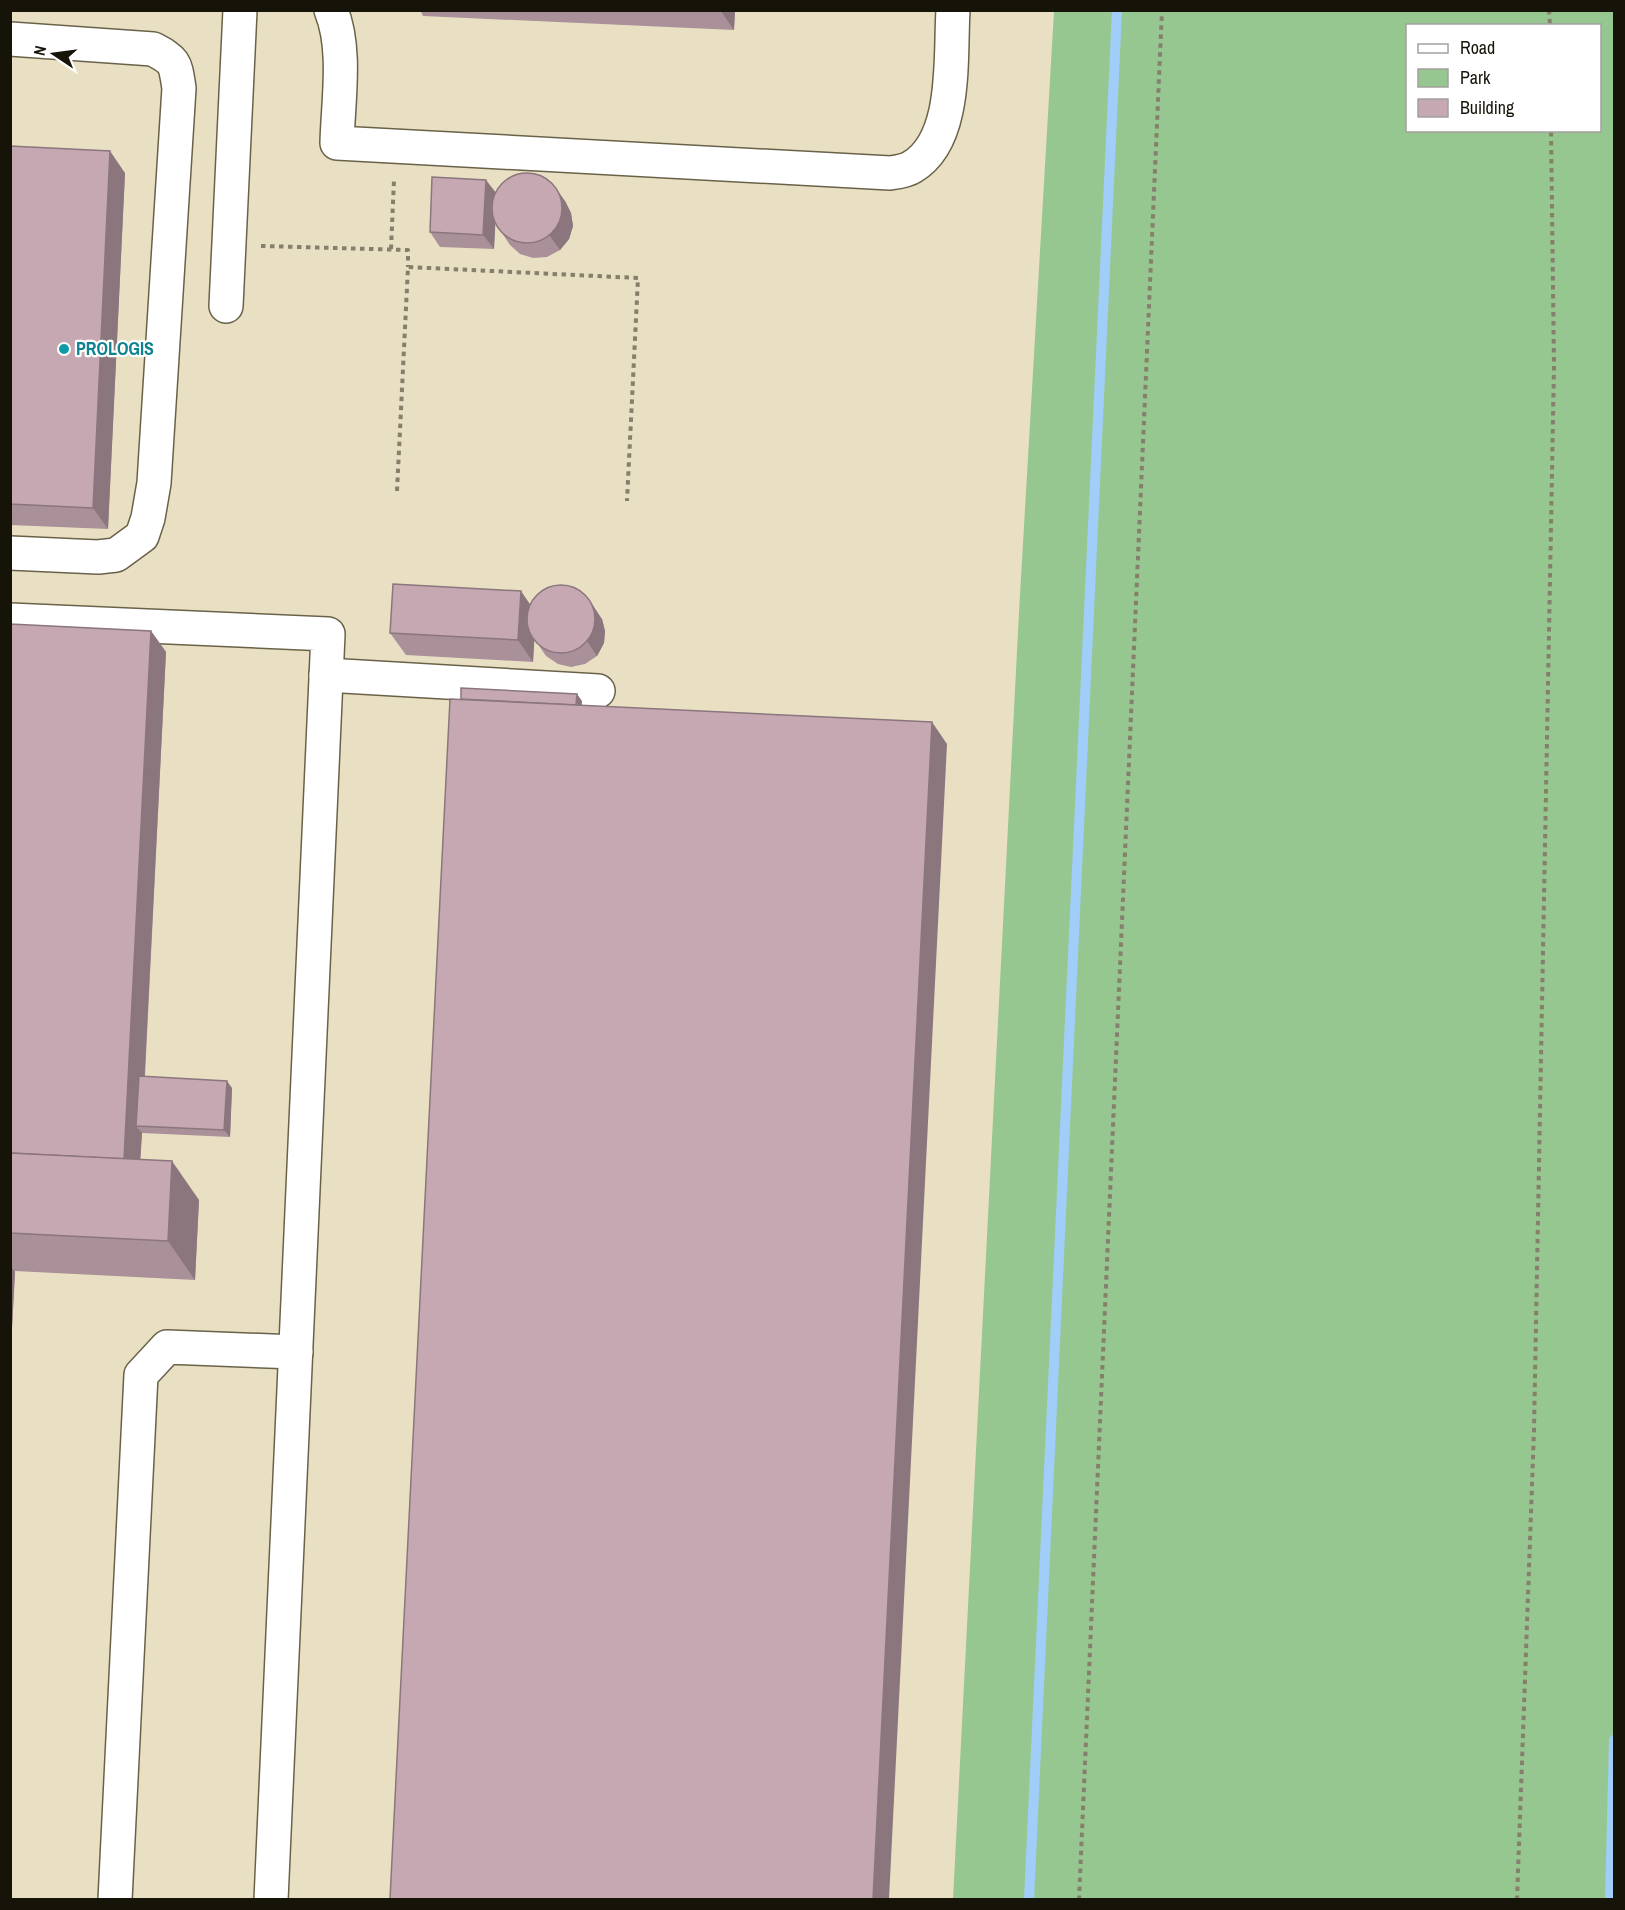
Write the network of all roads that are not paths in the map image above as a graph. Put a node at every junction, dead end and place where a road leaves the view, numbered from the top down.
1 (240, 10) edge
2 (332, 10) edge
3 (953, 10) edge
4 (10, 39) edge
5 (225, 306) dead end
6 (10, 553) edge
7 (10, 620) edge
8 (326, 675) junction
9 (598, 691) dead end
10 (296, 1352) junction
11 (116, 1899) edge
12 (271, 1899) edge

1 - 5 lane
2 - 3 lane
4 - 6 lane
7 - 8 lane
8 - 9 lane
8 - 10 lane
10 - 11 lane
10 - 12 lane

